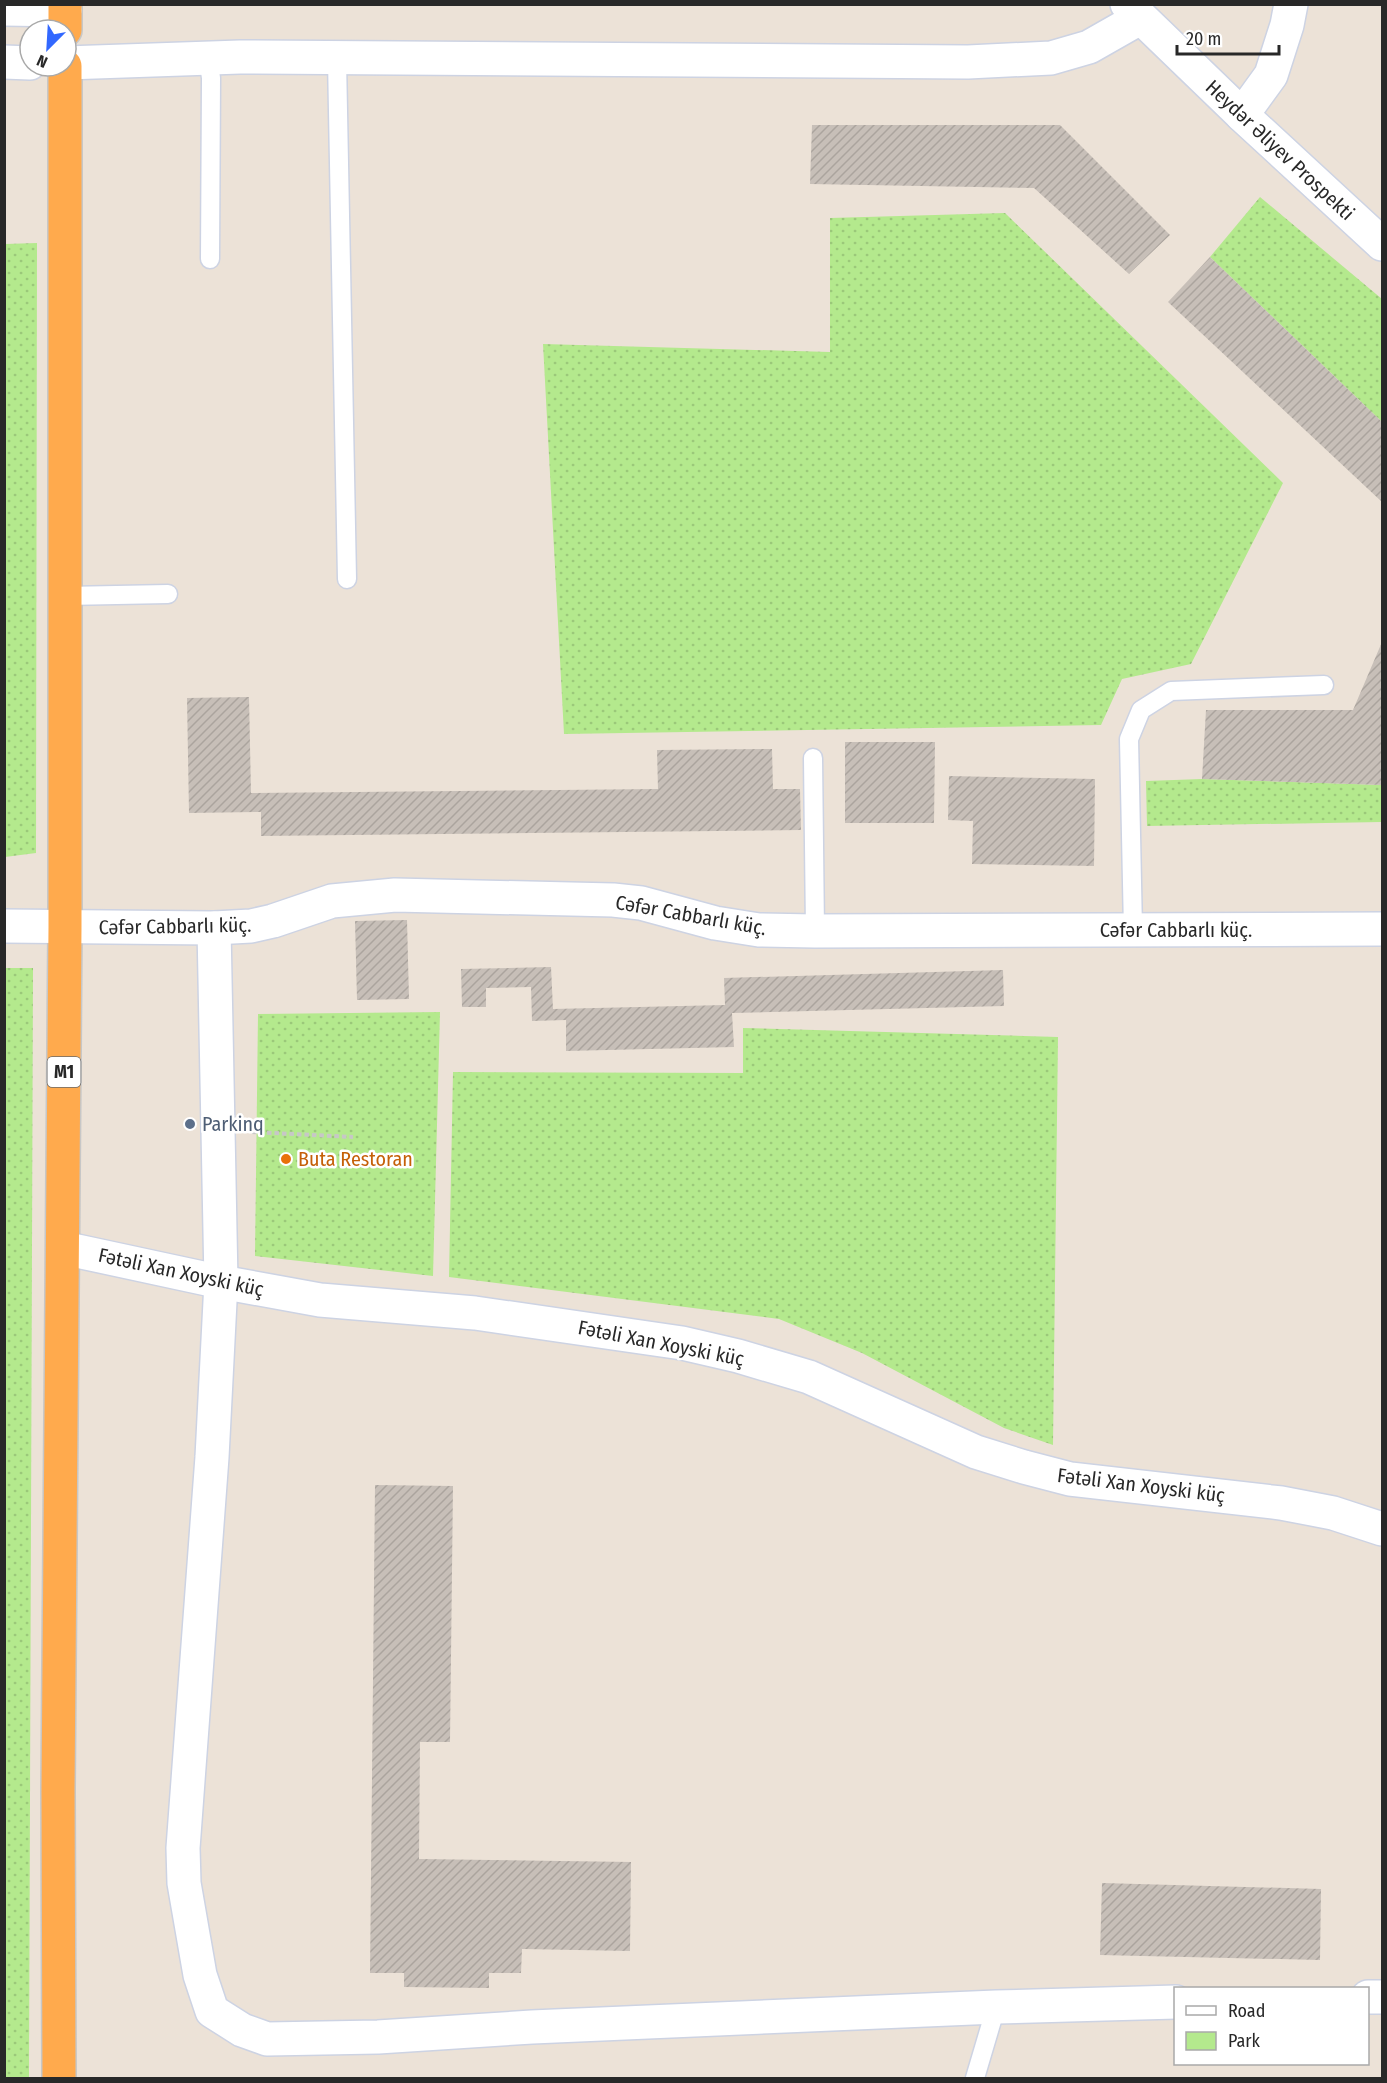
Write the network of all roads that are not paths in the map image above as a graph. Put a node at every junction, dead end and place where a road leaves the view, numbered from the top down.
1 (1291, 4) edge
2 (4, 9) edge
3 (1133, 11) edge
4 (65, 15) edge
5 (208, 58) junction
6 (337, 59) junction
7 (78, 64) edge
8 (66, 78) edge
9 (1242, 115) junction
10 (1367, 215) edge
11 (1383, 244) edge
12 (210, 260) dead end
13 (347, 579) dead end
14 (168, 594) dead end
15 (65, 596) junction
16 (1324, 685) dead end
17 (813, 758) dead end
18 (4, 926) edge
19 (65, 927) junction
20 (214, 928) junction
21 (1383, 929) edge
22 (1133, 930) junction
23 (816, 931) junction
24 (63, 1248) junction
25 (221, 1282) junction
26 (1383, 1529) edge
27 (1174, 2002) edge
28 (996, 2007) junction
29 (59, 2079) edge
30 (975, 2079) edge

1 - 9 street
2 - 4 street
3 - 6 street
3 - 9 street, Heydər Əliyev Prospekti
5 - 6 street
5 - 7 street
5 - 12 lane
6 - 13 lane
8 - 15 highway, M1
9 - 10 street, Heydər Əliyev Prospekti
10 - 11 street, Heydər Əliyev Prospekti
14 - 15 lane
15 - 19 highway, M1
16 - 22 lane
17 - 23 lane
18 - 19 street, Cəfər Cabbarlı küç.
19 - 20 street, Cəfər Cabbarlı küç.
19 - 24 highway, M1
20 - 23 street, Cəfər Cabbarlı küç.
20 - 25 street
21 - 22 street, Cəfər Cabbarlı küç.
22 - 23 street, Cəfər Cabbarlı küç.
24 - 25 street, Fətəli Xan Xoyski küç
24 - 29 highway, M1
25 - 26 street, Fətəli Xan Xoyski küç
25 - 28 street
27 - 28 street
28 - 30 lane

